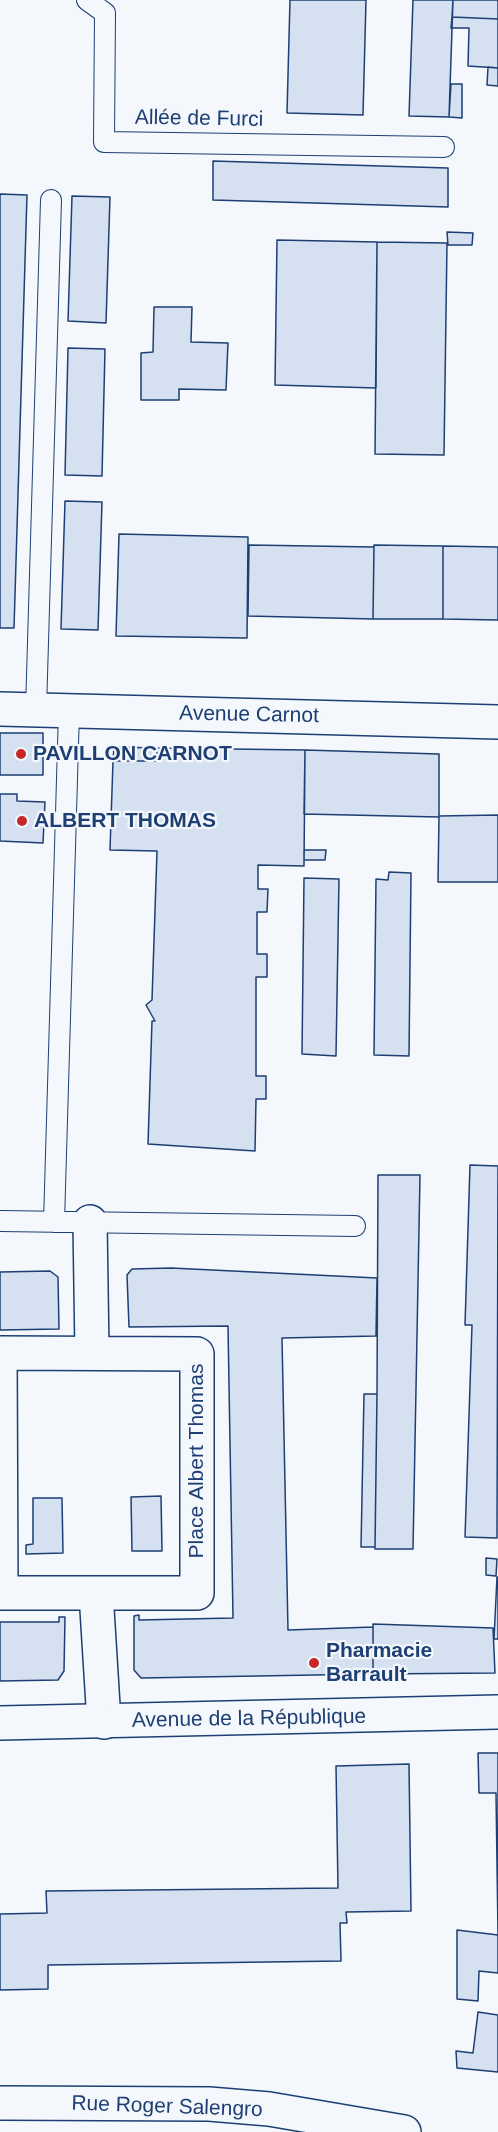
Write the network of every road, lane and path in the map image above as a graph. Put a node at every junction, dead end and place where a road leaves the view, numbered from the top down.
1 (87, 0) edge
2 (444, 147) dead end
3 (51, 200) dead end
4 (0, 709) edge
5 (36, 710) junction
6 (69, 711) junction
7 (498, 722) edge
8 (0, 1221) edge
9 (54, 1222) junction
10 (90, 1222) junction
11 (355, 1226) dead end
12 (92, 1353) junction
13 (96, 1593) junction
14 (498, 1712) edge
15 (104, 1722) junction
16 (0, 1723) edge
17 (0, 2103) edge
18 (404, 2132) edge

1 - 2 lane, Allée de Furci
3 - 5 lane
4 - 5 street, Avenue Carnot
5 - 6 street, Avenue Carnot
6 - 7 street, Avenue Carnot
6 - 9 lane
8 - 9 lane
9 - 10 lane
10 - 11 lane
10 - 12 street
12 - 13 street, Place Albert Thomas
12 - 13 street, Place Albert Thomas
13 - 15 street
14 - 15 street, Avenue de la République
15 - 16 street, Avenue de la République
17 - 18 street, Rue Roger Salengro

